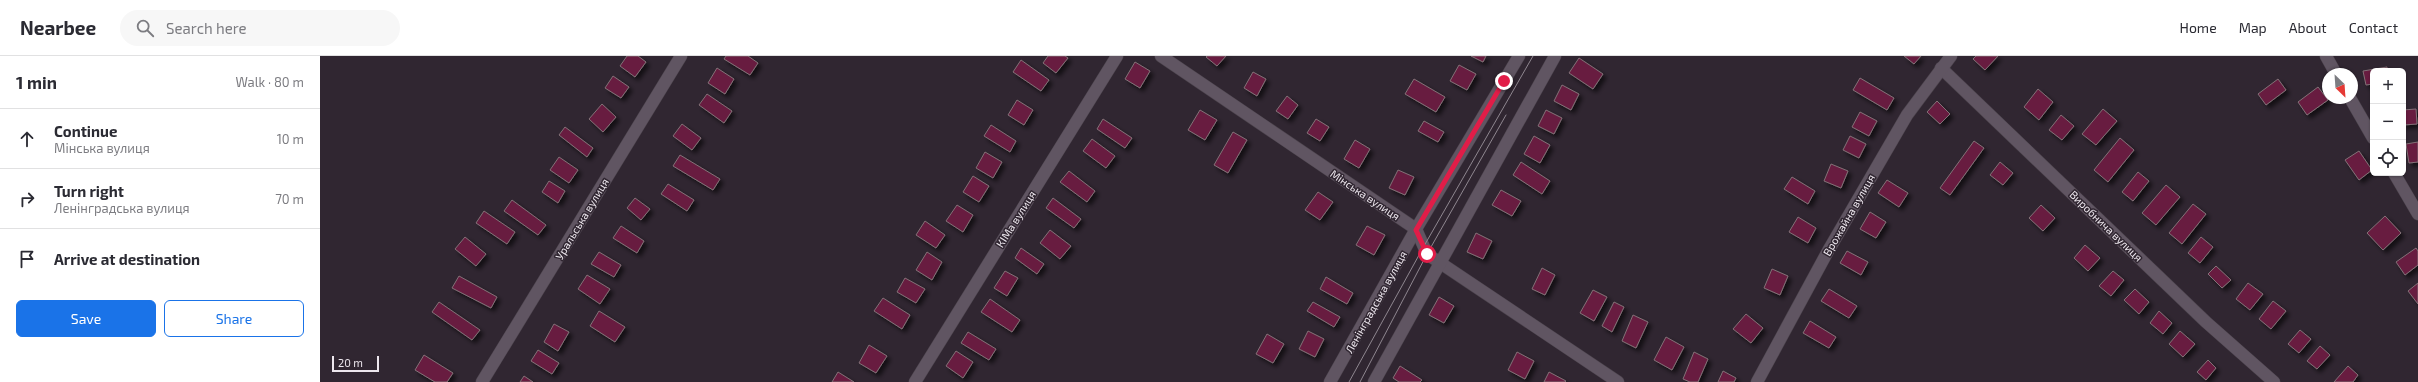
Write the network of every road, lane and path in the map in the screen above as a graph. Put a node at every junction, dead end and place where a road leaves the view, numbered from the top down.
1 (681, 56) edge
2 (1117, 56) edge
3 (1161, 56) edge
4 (1519, 56) edge
5 (1555, 56) edge
6 (1951, 56) edge
7 (2326, 56) edge
8 (1941, 68) junction
9 (2333, 68) edge
10 (2353, 104) edge
11 (2370, 133) edge
12 (2396, 176) edge
13 (2418, 214) edge
14 (1416, 230) junction
15 (1439, 262) junction
16 (482, 382) edge
17 (915, 382) edge
18 (1330, 382) edge
19 (1374, 382) edge
20 (1618, 382) edge
21 (1757, 382) edge
22 (2274, 382) edge

1 - 16 street, Уральська вулиця
2 - 17 street, КІМа вулиця
3 - 14 street, Мінська вулиця
4 - 14 street, Ленінградська вулиця
5 - 15 street
6 - 8 street, Врожайна вулиця
7 - 9 street
8 - 21 street, Врожайна вулиця
8 - 22 street, Виробнича вулиця
10 - 11 street
12 - 13 street
14 - 15 street
14 - 18 street, Ленінградська вулиця
15 - 19 street
15 - 20 street

